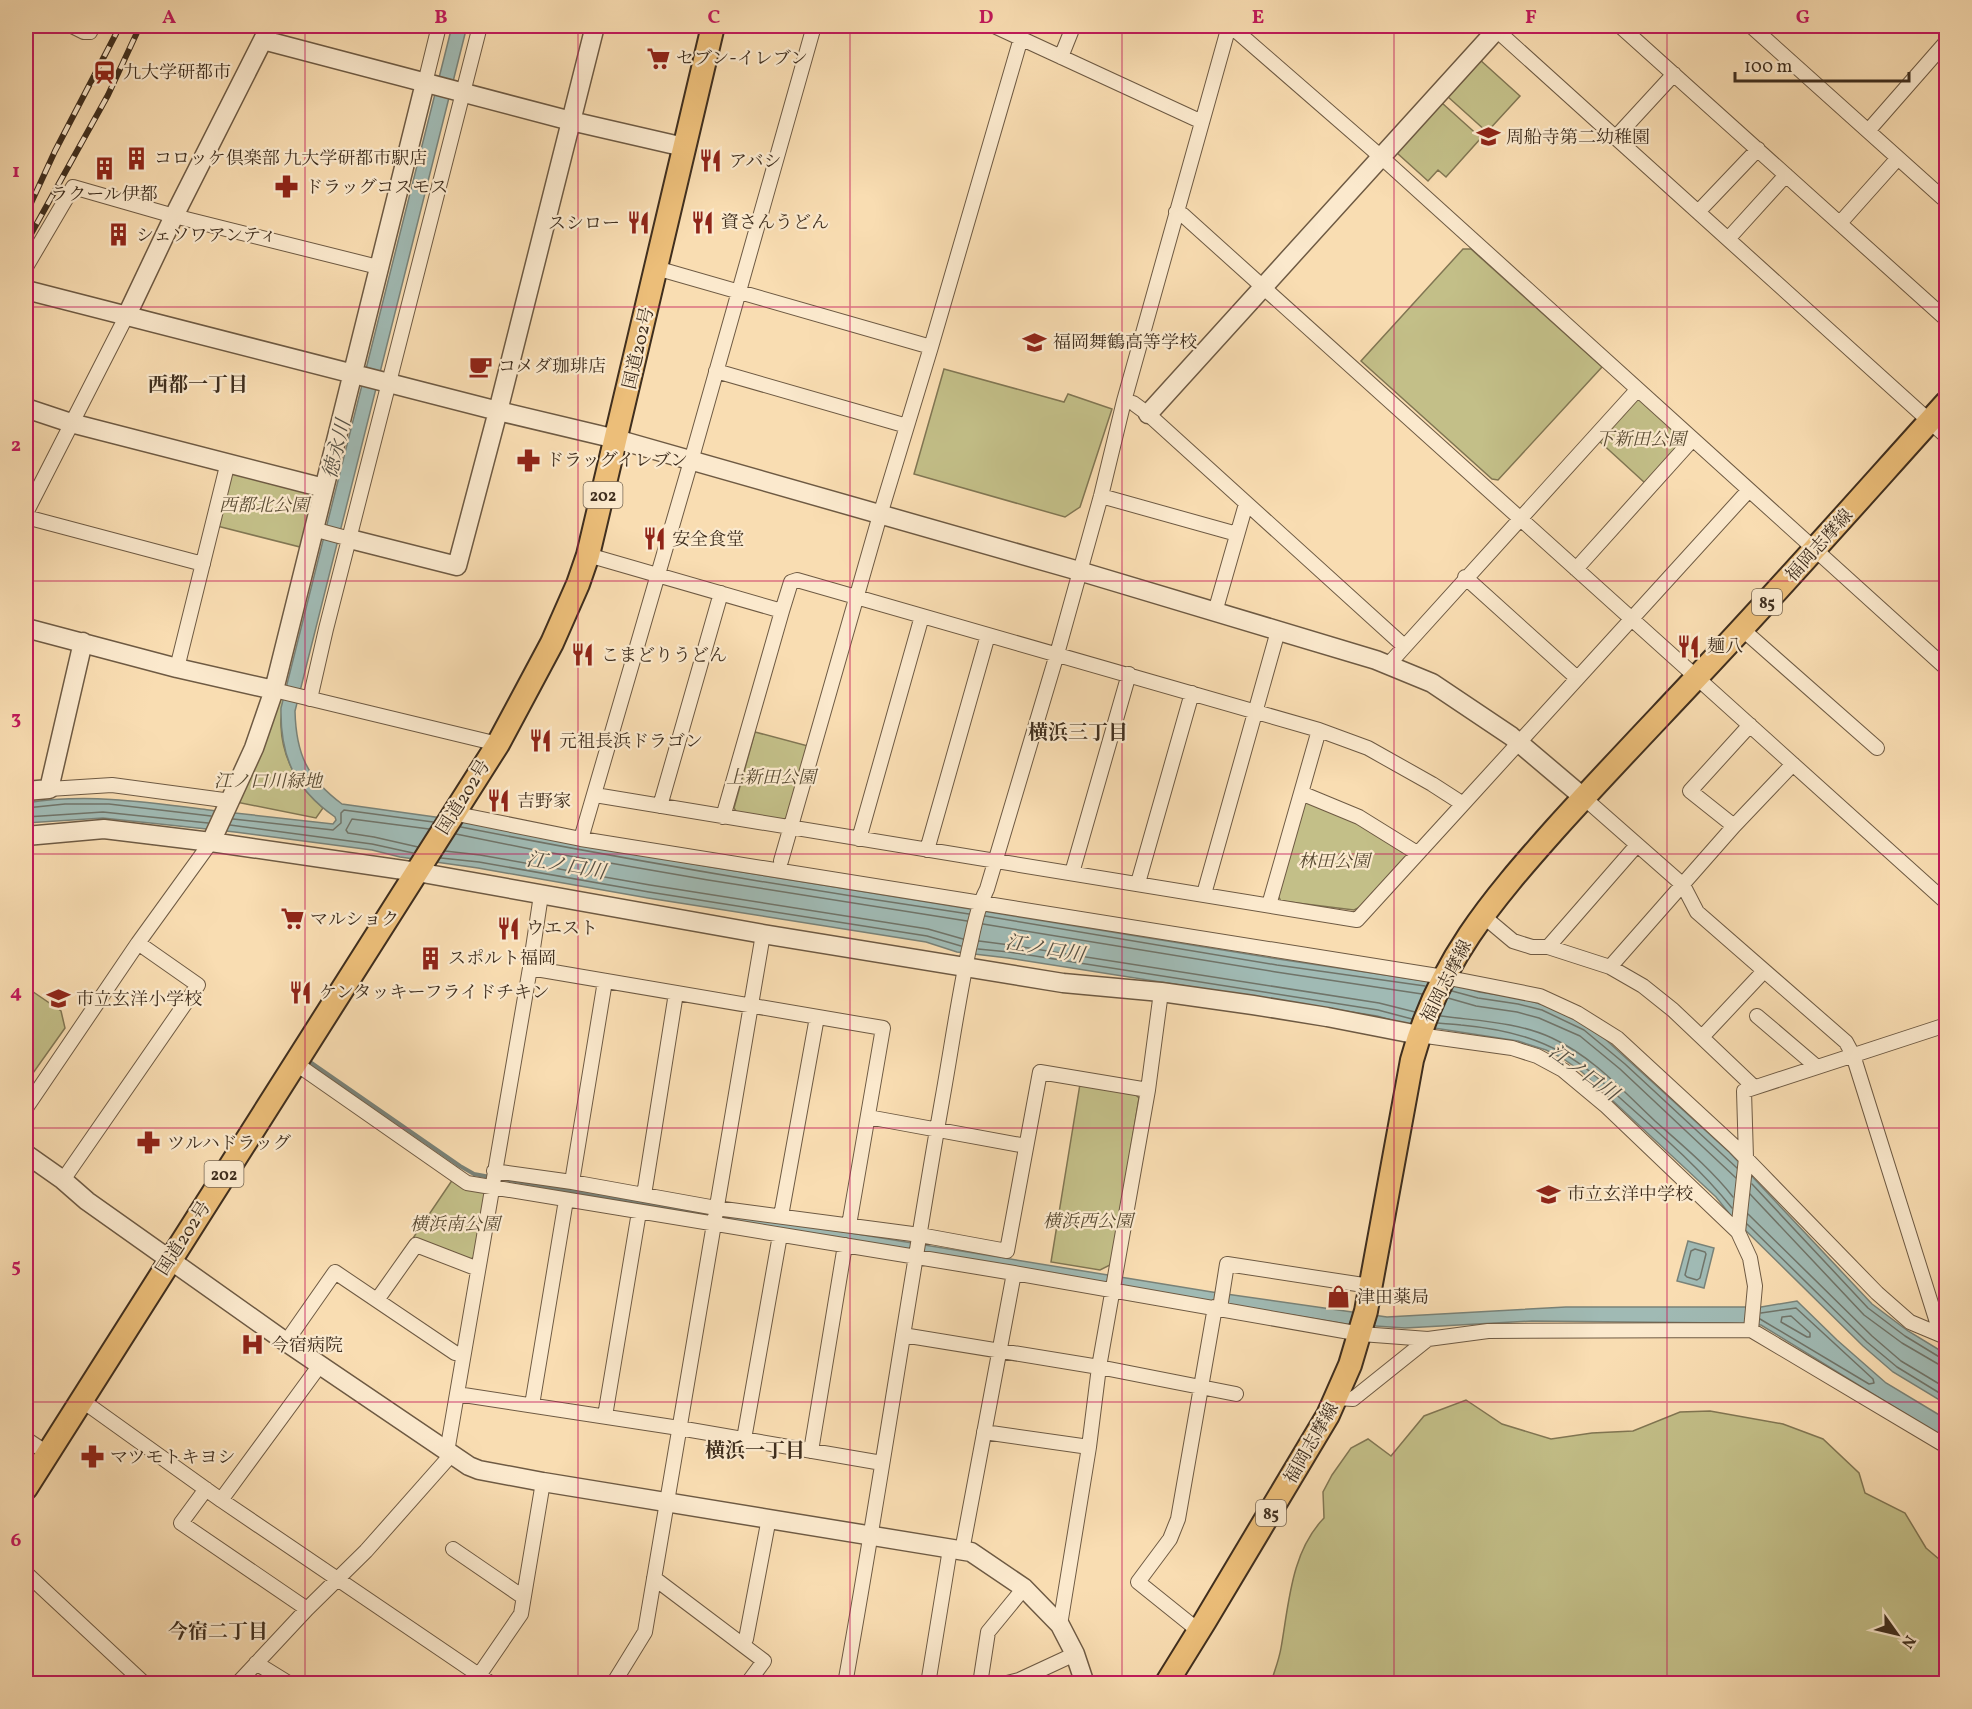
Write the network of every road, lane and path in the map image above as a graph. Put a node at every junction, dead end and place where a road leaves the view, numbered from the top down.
1 (72, 26) edge
2 (93, 26) edge
3 (439, 26) edge
4 (480, 26) edge
5 (595, 26) edge
6 (713, 26) edge
7 (814, 26) edge
8 (994, 26) edge
9 (1072, 26) edge
10 (1229, 26) edge
11 (1620, 26) edge
12 (1751, 26) edge
13 (1496, 27) edge
14 (266, 33) edge
15 (1021, 38) junction
16 (1947, 42) edge
17 (1061, 57) junction
18 (1674, 74) junction
19 (424, 83) junction
20 (464, 93) junction
21 (571, 121) junction
22 (1202, 122) junction
23 (1868, 131) junction
24 (1616, 137) junction
25 (684, 147) junction
26 (1758, 149) junction
27 (1380, 156) junction
28 (1898, 158) junction
29 (1786, 175) junction
30 (1947, 201) edge
31 (1176, 212) junction
32 (1698, 212) junction
33 (174, 216) junction
34 (1840, 223) junction
35 (1728, 239) junction
36 (26, 267) edge
37 (378, 267) junction
38 (656, 268) junction
39 (1263, 287) junction
40 (26, 290) edge
41 (739, 291) junction
42 (127, 315) junction
43 (1947, 319) edge
44 (931, 347) junction
45 (716, 371) junction
46 (352, 373) junction
47 (390, 383) junction
48 (1637, 390) junction
49 (1124, 401) junction
50 (1947, 403) edge
51 (26, 408) edge
52 (498, 411) junction
53 (1148, 414) junction
54 (71, 423) junction
55 (907, 426) junction
56 (1938, 428) edge
57 (616, 440) junction
58 (1692, 440) junction
59 (691, 461) junction
60 (228, 462) junction
61 (324, 488) junction
62 (1749, 490) junction
63 (1101, 496) junction
64 (1246, 504) junction
65 (880, 514) junction
66 (26, 515) edge
67 (1520, 519) junction
68 (313, 529) junction
69 (1237, 534) junction
70 (350, 539) junction
71 (1815, 550) junction
72 (588, 555) junction
73 (203, 564) junction
74 (1576, 569) junction
75 (1079, 572) junction
76 (658, 575) junction
77 (1465, 578) junction
78 (721, 593) junction
79 (856, 597) junction
80 (782, 610) junction
81 (1215, 612) junction
82 (922, 616) junction
83 (1631, 619) junction
84 (26, 628) edge
85 (1742, 628) junction
86 (1278, 631) junction
87 (988, 634) junction
88 (83, 642) junction
89 (1404, 646) junction
90 (1058, 654) junction
91 (1388, 664) junction
92 (177, 668) junction
93 (1947, 668) edge
94 (1129, 674) junction
95 (1577, 678) junction
96 (1696, 678) junction
97 (274, 690) junction
98 (1192, 693) junction
99 (310, 699) junction
100 (1256, 711) junction
101 (1750, 725) junction
102 (1319, 730) junction
103 (1519, 743) junction
104 (498, 744) junction
105 (1877, 748) dead end
106 (1793, 764) junction
107 (49, 789) junction
108 (26, 791) edge
109 (1300, 793) junction
110 (595, 795) junction
111 (1583, 797) junction
112 (231, 801) junction
113 (1463, 804) junction
114 (660, 806) junction
115 (453, 813) junction
116 (723, 817) junction
117 (1734, 826) junction
118 (790, 829) junction
119 (26, 836) edge
120 (581, 839) junction
121 (859, 839) junction
122 (211, 842) junction
123 (1637, 844) junction
124 (927, 850) junction
125 (1417, 853) junction
126 (996, 860) junction
127 (780, 861) dead end
128 (420, 867) junction
129 (1072, 873) junction
130 (1138, 883) junction
131 (1683, 885) junction
132 (1204, 894) junction
133 (542, 895) junction
134 (1947, 902) edge
135 (980, 903) junction
136 (1269, 905) junction
137 (1482, 915) junction
138 (763, 934) junction
139 (138, 943) junction
140 (1548, 947) junction
141 (965, 967) junction
142 (1610, 967) junction
143 (531, 968) junction
144 (1764, 971) junction
145 (1444, 977) junction
146 (605, 981) junction
147 (676, 993) junction
148 (1161, 993) junction
149 (750, 1006) junction
150 (1757, 1016) dead end
151 (817, 1017) junction
152 (1947, 1025) edge
153 (1419, 1035) junction
154 (1702, 1038) junction
155 (1853, 1055) junction
156 (295, 1063) junction
157 (1817, 1067) junction
158 (1754, 1086) junction
159 (1148, 1090) junction
160 (26, 1108) edge
161 (868, 1117) junction
162 (937, 1128) junction
163 (1026, 1146) junction
164 (26, 1154) edge
165 (1746, 1158) junction
166 (494, 1171) junction
167 (63, 1180) junction
168 (572, 1182) junction
169 (491, 1187) junction
170 (644, 1195) junction
171 (566, 1200) junction
172 (716, 1208) junction
173 (639, 1212) junction
174 (782, 1216) junction
175 (714, 1225) junction
176 (849, 1225) junction
177 (1738, 1232) junction
178 (780, 1235) junction
179 (920, 1235) junction
180 (845, 1245) junction
181 (916, 1257) junction
182 (169, 1259) junction
183 (478, 1269) junction
184 (1014, 1273) junction
185 (1371, 1286) junction
186 (1113, 1290) junction
187 (377, 1300) junction
188 (1217, 1308) junction
189 (1751, 1330) junction
190 (1361, 1334) junction
191 (903, 1335) junction
192 (1944, 1336) edge
193 (1428, 1339) junction
194 (286, 1342) junction
195 (999, 1352) junction
196 (463, 1354) junction
197 (320, 1365) junction
198 (1099, 1367) junction
199 (1201, 1387) junction
200 (457, 1394) junction
201 (1236, 1394) dead end
202 (1337, 1398) junction
203 (80, 1400) junction
204 (532, 1405) junction
205 (605, 1416) junction
206 (679, 1428) junction
207 (984, 1431) junction
208 (26, 1439) edge
209 (744, 1439) junction
210 (1947, 1446) edge
211 (1089, 1447) junction
212 (811, 1451) junction
213 (47, 1453) junction
214 (449, 1453) junction
215 (882, 1463) junction
216 (543, 1482) junction
217 (26, 1488) edge
218 (206, 1489) junction
219 (221, 1500) junction
220 (666, 1502) junction
221 (769, 1518) junction
222 (872, 1535) junction
223 (453, 1550) dead end
224 (956, 1550) junction
225 (26, 1573) edge
226 (338, 1578) junction
227 (654, 1578) junction
228 (1024, 1588) junction
229 (523, 1597) junction
230 (307, 1610) junction
231 (1060, 1625) junction
232 (1199, 1631) junction
233 (742, 1644) junction
234 (1075, 1654) junction
235 (256, 1663) junction
236 (475, 1679) edge
237 (145, 1683) edge
238 (237, 1683) edge
239 (290, 1683) edge
240 (492, 1683) edge
241 (613, 1683) edge
242 (747, 1683) edge
243 (845, 1683) edge
244 (928, 1683) edge
245 (980, 1683) edge
246 (1003, 1683) edge
247 (1085, 1683) edge
248 (1166, 1683) edge

1 - 2 street
3 - 19 street
4 - 20 street
5 - 21 street
6 - 25 main road, 国道202号 / 202
7 - 41 street
8 - 15 street
9 - 17 street
10 - 22 street
10 - 27 street
11 - 18 street
12 - 23 street
13 - 24 street
13 - 27 street
14 - 19 street
14 - 33 street
15 - 17 street
15 - 44 street
16 - 23 street
17 - 22 street
18 - 24 street
18 - 26 street
19 - 20 street
19 - 37 street
20 - 21 street
20 - 47 street
21 - 25 street
21 - 52 street
22 - 31 street
23 - 28 street
24 - 32 street
25 - 38 main road, 国道202号 / 202
26 - 29 street
26 - 32 street
27 - 39 street
27 - 48 street
28 - 30 street
28 - 34 street
29 - 34 street
29 - 35 street
31 - 39 street
31 - 49 street
32 - 35 street
33 - 36 street
33 - 37 street
33 - 42 street
34 - 43 street
35 - 56 street
37 - 46 street
38 - 41 street
38 - 57 main road, 国道202号 / 202
39 - 53 street
39 - 67 street
40 - 42 street
41 - 44 street
41 - 45 street
42 - 46 street
42 - 54 street
44 - 55 street
45 - 55 street
45 - 59 street
46 - 47 street
46 - 61 street
47 - 52 street
47 - 70 street
48 - 58 street
48 - 67 street
49 - 53 street
49 - 63 street
50 - 56 main road, 福岡志摩線 / 85
51 - 54 street
52 - 57 street
52 - 70 street
53 - 64 street
54 - 60 street
54 - 66 street
55 - 65 street
56 - 71 main road, 福岡志摩線 / 85
57 - 59 street
57 - 72 main road, 国道202号 / 202
58 - 62 street
58 - 74 street
59 - 65 street
59 - 76 street
60 - 61 street
60 - 73 street
61 - 68 street
62 - 71 street
62 - 83 street
63 - 69 street
63 - 75 street
64 - 69 street
64 - 89 street
65 - 75 street
65 - 79 street
66 - 73 street
67 - 74 street
67 - 77 street
68 - 70 street
68 - 97 street
69 - 81 street
70 - 99 street
71 - 85 main road, 福岡志摩線 / 85
71 - 93 street
72 - 76 street
72 - 104 main road, 国道202号 / 202
73 - 92 street
74 - 83 street
75 - 81 street
75 - 90 street
76 - 78 street
76 - 110 street
77 - 89 street
77 - 95 street
78 - 80 street
78 - 114 street
79 - 80 street
79 - 82 street
79 - 118 street
80 - 116 street
81 - 86 street
82 - 87 street
82 - 121 street
83 - 95 street
83 - 96 street
84 - 88 street
85 - 96 main road, 福岡志摩線 / 85
85 - 105 street
86 - 91 street
86 - 100 street
87 - 90 street
87 - 124 street
88 - 92 street
88 - 107 street
89 - 91 street
90 - 94 street
90 - 126 street
91 - 103 street
92 - 97 street
94 - 98 street
94 - 129 street
95 - 103 street
96 - 101 street
96 - 111 main road, 福岡志摩線 / 85
97 - 99 street
97 - 112 street
98 - 100 street
98 - 130 street
99 - 104 street
100 - 102 street
100 - 132 street
101 - 106 street
101 - 117 street
102 - 109 street
102 - 113 street
103 - 111 street
103 - 113 street
104 - 115 main road, 国道202号 / 202
106 - 117 street
106 - 134 street
107 - 108 street
107 - 112 street
109 - 125 street
109 - 136 street
110 - 114 street
110 - 120 street
111 - 123 street
111 - 137 main road, 福岡志摩線 / 85
112 - 122 street
113 - 125 street
114 - 116 street
115 - 120 street
115 - 128 main road, 国道202号 / 202
116 - 118 street
117 - 131 street
118 - 121 street
118 - 127 street
119 - 122 street
120 - 135 street
121 - 124 street
122 - 128 street
122 - 139 street
123 - 131 street
123 - 140 street
124 - 126 street
125 - 136 street
126 - 129 street
126 - 135 street
128 - 133 street
128 - 156 main road, 国道202号 / 202
129 - 130 street
130 - 132 street
131 - 142 street
131 - 144 street
132 - 136 street
133 - 138 street
133 - 143 street
135 - 141 street
135 - 145 street
137 - 140 street
137 - 145 main road, 福岡志摩線 / 85
138 - 141 street
138 - 149 street
139 - 160 street
139 - 167 street
140 - 142 street
141 - 148 street
141 - 162 street
142 - 154 street
143 - 146 street
143 - 166 street
144 - 154 street
144 - 155 street
145 - 153 main road, 福岡志摩線 / 85
145 - 165 street
146 - 147 street
146 - 168 street
147 - 149 street
147 - 170 street
148 - 153 street
148 - 159 street
149 - 151 street
149 - 172 street
150 - 157 street
151 - 161 street
151 - 174 street
152 - 155 street
153 - 177 street
153 - 185 main road, 福岡志摩線 / 85
154 - 158 street
155 - 157 street
155 - 192 street
156 - 169 street
156 - 182 main road, 国道202号 / 202
157 - 158 street
158 - 165 street
159 - 163 street
159 - 186 street
161 - 162 street
161 - 176 street
162 - 163 street
162 - 179 street
163 - 179 street
164 - 167 street
165 - 177 street
165 - 192 street
166 - 168 street
166 - 169 street
167 - 182 street
168 - 170 street
169 - 171 street
169 - 183 street
170 - 172 street
171 - 173 street
171 - 204 street
172 - 174 street
172 - 175 street
173 - 175 street
173 - 205 street
174 - 176 street
175 - 178 street
175 - 206 street
176 - 179 street
177 - 189 street
178 - 180 street
178 - 209 street
179 - 181 street
180 - 181 street
180 - 212 street
181 - 184 street
181 - 191 street
182 - 194 street
182 - 203 main road, 国道202号 / 202
183 - 187 street
183 - 196 street
184 - 186 street
184 - 195 street
185 - 188 street
185 - 190 main road, 福岡志摩線 / 85
186 - 188 street
186 - 198 street
187 - 194 street
187 - 196 street
188 - 190 street
188 - 199 street
189 - 193 street
189 - 210 street
190 - 193 street
190 - 202 main road, 福岡志摩線 / 85
191 - 195 street
191 - 215 street
193 - 202 street
194 - 197 street
195 - 198 street
195 - 207 street
196 - 200 street
197 - 214 street
197 - 219 street
198 - 199 street
198 - 211 street
199 - 201 street
199 - 232 street
200 - 204 street
200 - 214 street
202 - 232 main road, 福岡志摩線 / 85
203 - 213 main road, 国道202号 / 202
203 - 218 street
204 - 205 street
205 - 206 street
206 - 209 street
206 - 220 street
207 - 211 street
207 - 224 street
208 - 213 street
209 - 212 street
211 - 231 street
212 - 215 street
213 - 217 main road, 国道202号 / 202
214 - 216 street
214 - 226 street
215 - 222 street
216 - 220 street
216 - 229 street
218 - 219 street
218 - 230 street
219 - 226 street
220 - 221 street
220 - 227 street
221 - 222 street
221 - 233 street
222 - 224 street
222 - 243 street
223 - 229 street
224 - 228 street
224 - 244 street
225 - 237 street
226 - 230 street
226 - 236 street
227 - 233 street
227 - 241 street
228 - 231 street
228 - 245 street
229 - 236 street
230 - 235 street
231 - 234 street
232 - 248 main road, 福岡志摩線 / 85
233 - 242 street
234 - 246 street
234 - 247 street
235 - 238 street
235 - 239 street
236 - 240 street

